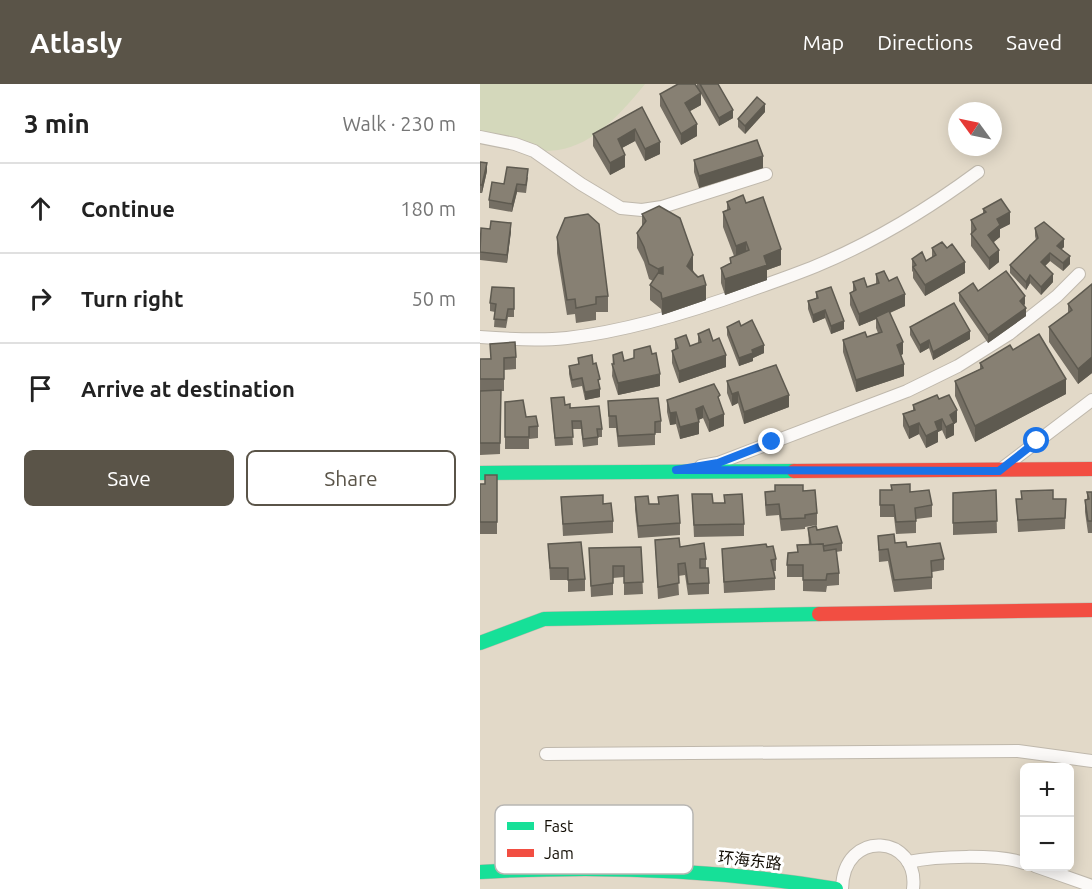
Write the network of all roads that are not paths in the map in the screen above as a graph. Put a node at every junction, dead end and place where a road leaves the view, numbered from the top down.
1 (480, 137) edge
2 (978, 172) dead end
3 (766, 174) dead end
4 (1079, 274) dead end
5 (480, 337) edge
6 (1092, 400) edge
7 (1092, 469) edge
8 (676, 470) junction
9 (999, 471) junction
10 (480, 473) edge
11 (1092, 610) edge
12 (480, 643) edge
13 (546, 754) dead end
14 (1092, 761) edge
15 (1020, 861) edge
16 (908, 862) junction
17 (495, 871) edge
18 (693, 871) edge
19 (1047, 871) edge
20 (480, 872) edge
21 (1092, 886) edge
22 (836, 889) edge
23 (842, 889) edge
24 (913, 889) edge

1 - 3 street
2 - 5 street
4 - 8 street
6 - 9 street
7 - 9 main road
8 - 9 main road
8 - 10 main road
11 - 12 main road
13 - 14 street
15 - 16 street
16 - 23 street
16 - 24 street
17 - 20 main road, 环海东路
18 - 22 main road, 环海东路
19 - 21 street

